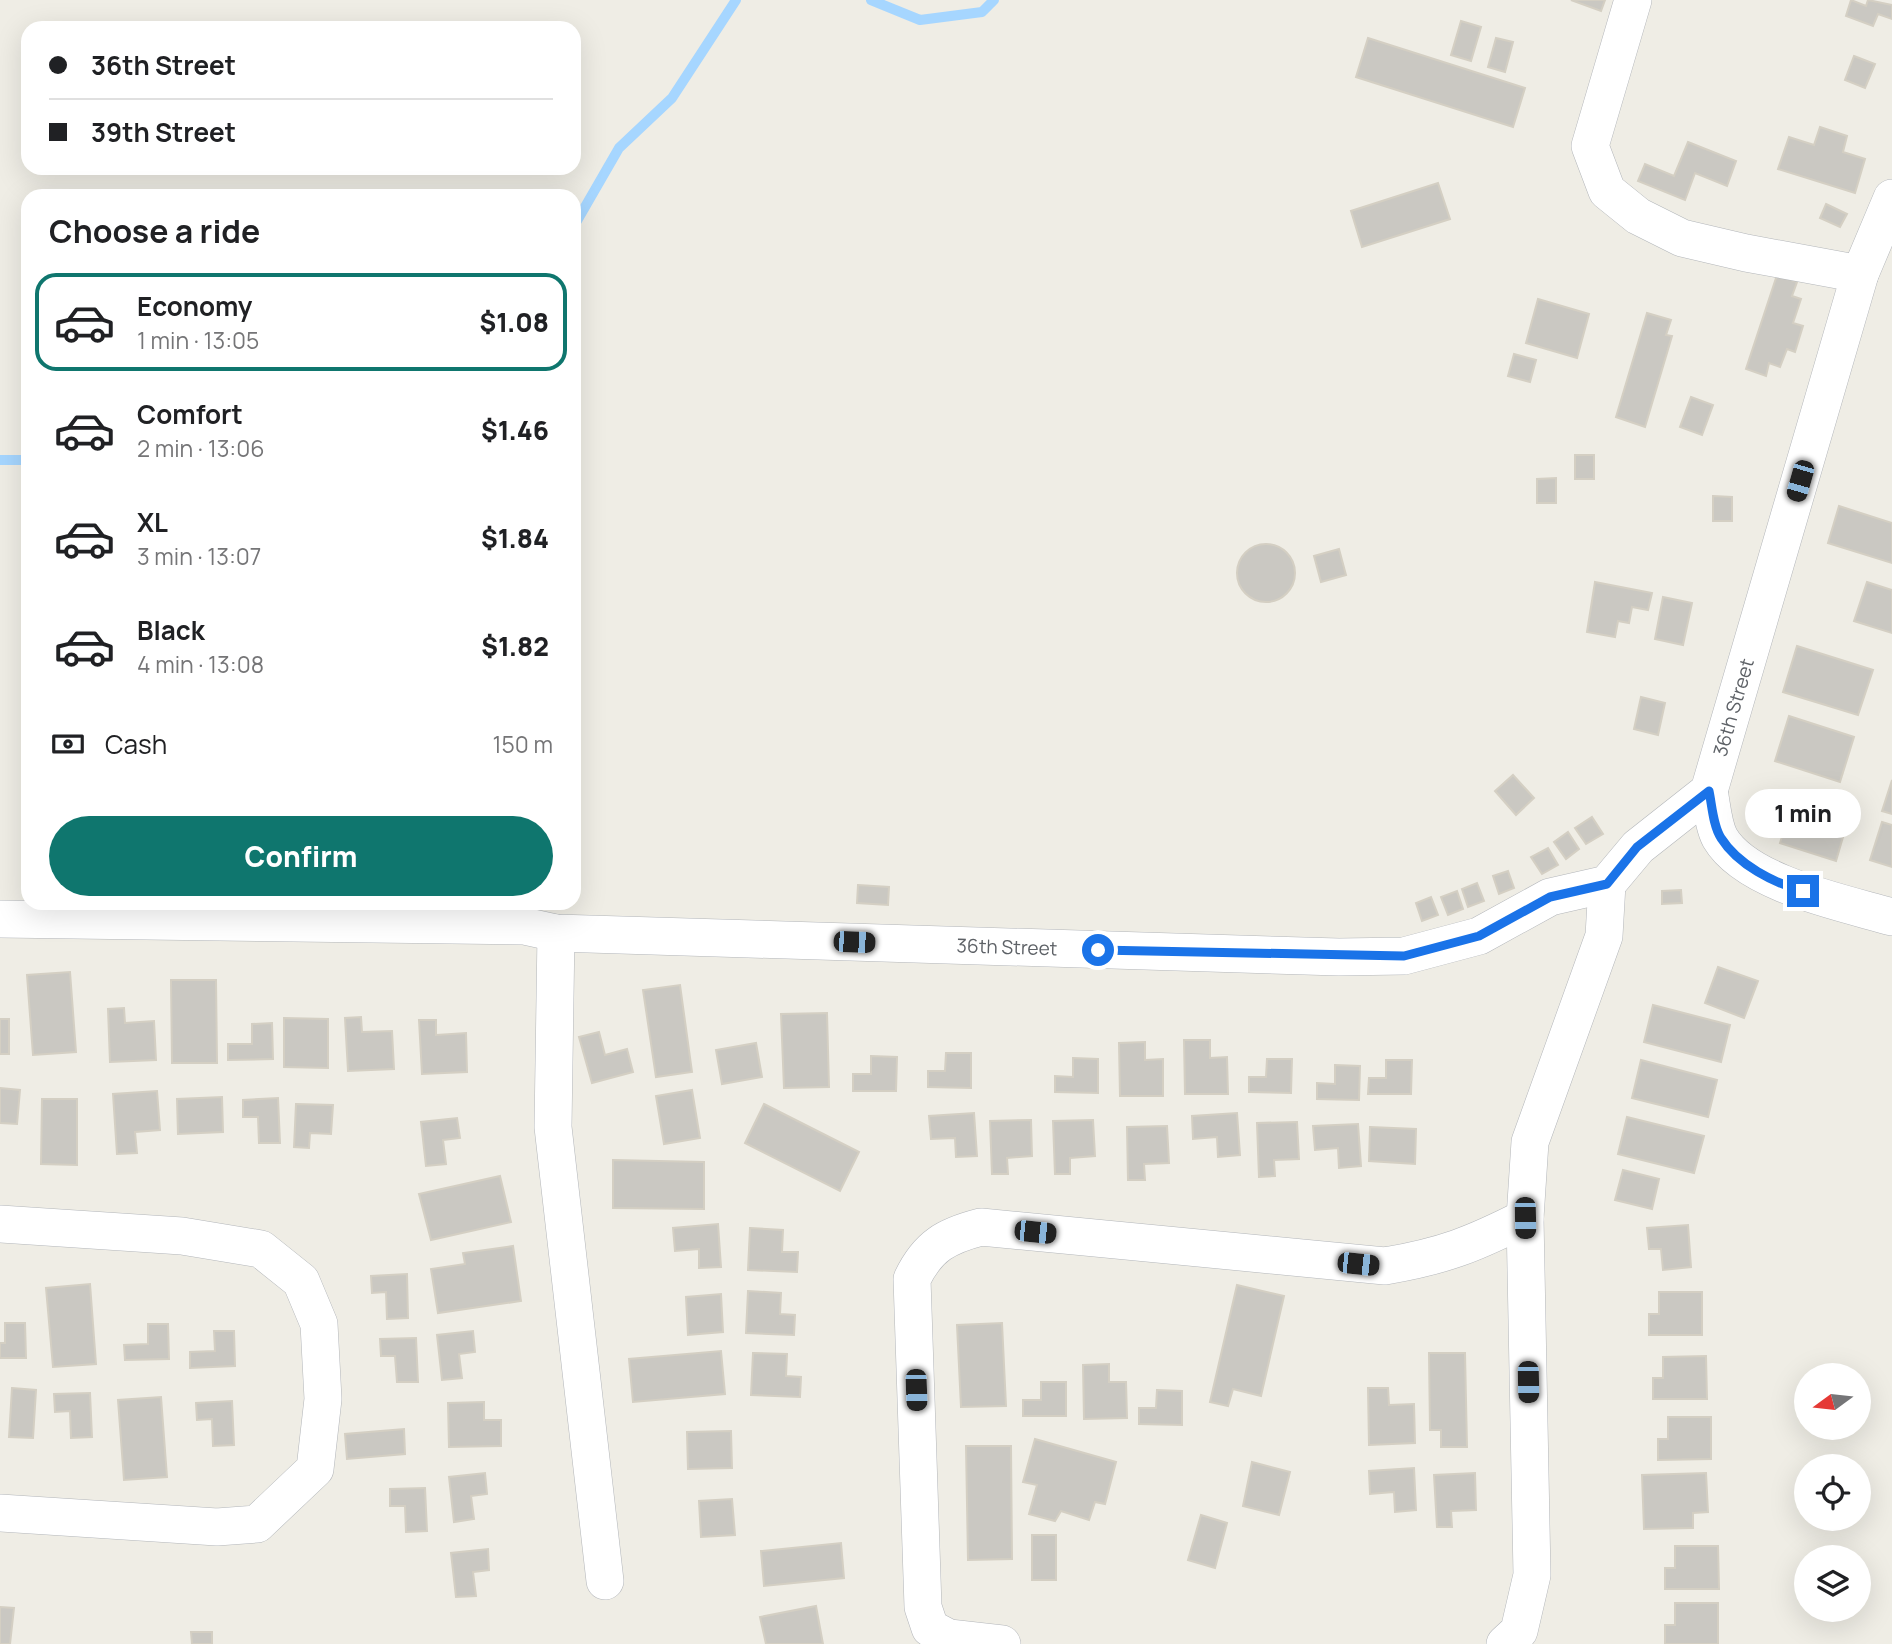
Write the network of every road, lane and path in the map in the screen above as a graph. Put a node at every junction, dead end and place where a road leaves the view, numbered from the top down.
1 (1633, 0) edge
2 (1892, 198) edge
3 (1860, 274) junction
4 (1709, 791) junction
5 (1607, 884) junction
6 (1892, 917) edge
7 (0, 919) edge
8 (556, 933) junction
9 (1525, 1218) junction
10 (0, 1224) edge
11 (0, 1513) edge
12 (605, 1581) dead end
13 (1002, 1644) edge
14 (1505, 1644) edge

1 - 3 street
2 - 3 street, 36th Street
3 - 4 street, 36th Street
4 - 5 street
4 - 6 street
5 - 8 street, 36th Street
5 - 9 street
7 - 8 street, 36th Street
8 - 12 street
9 - 13 street
9 - 14 street
10 - 11 street

